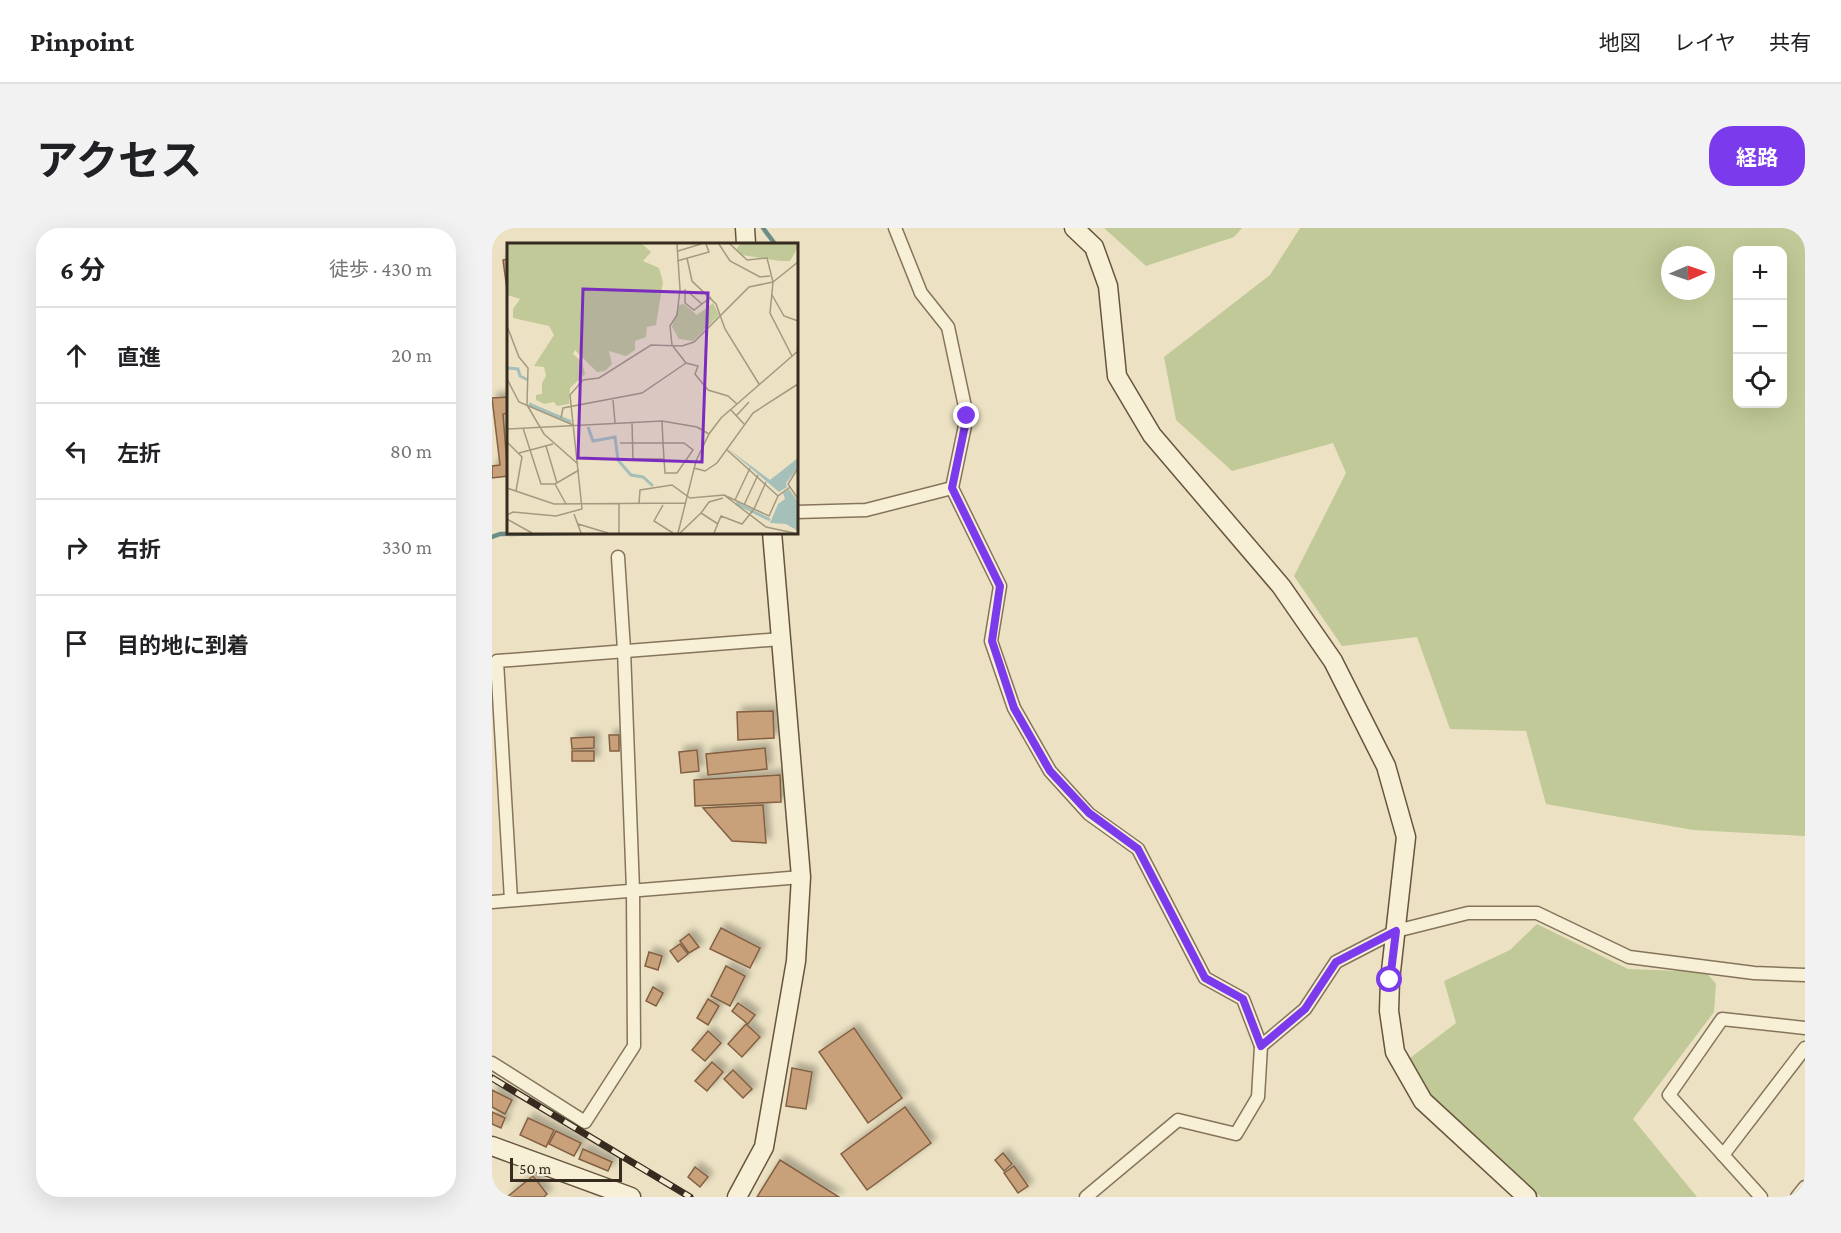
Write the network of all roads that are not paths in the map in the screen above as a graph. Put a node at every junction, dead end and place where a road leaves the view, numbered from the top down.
1 (745, 228) edge
2 (895, 228) edge
3 (1074, 228) edge
4 (746, 243) edge
5 (952, 488) junction
6 (798, 512) edge
7 (772, 534) edge
8 (618, 557) dead end
9 (781, 639) junction
10 (624, 650) junction
11 (801, 877) junction
12 (633, 890) junction
13 (511, 900) junction
14 (492, 902) edge
15 (1396, 931) junction
16 (1805, 975) edge
17 (1805, 1028) edge
18 (1261, 1046) junction
19 (1805, 1048) edge
20 (492, 1063) edge
21 (492, 1146) edge
22 (1723, 1155) junction
23 (1805, 1187) edge
24 (631, 1197) edge
25 (737, 1197) edge
26 (1086, 1197) edge
27 (1527, 1197) edge
28 (1761, 1197) edge
29 (1797, 1197) edge

1 - 4 street
2 - 5 street
3 - 15 street
5 - 6 street
5 - 18 street
7 - 9 street
8 - 10 street
9 - 10 street
9 - 11 street
10 - 12 street
10 - 13 street
11 - 12 street
11 - 25 street
12 - 13 street
12 - 20 street
13 - 14 street
15 - 16 street
15 - 18 street
15 - 27 street
17 - 22 street
18 - 26 street
19 - 22 street
21 - 24 street
22 - 28 street
23 - 29 street

